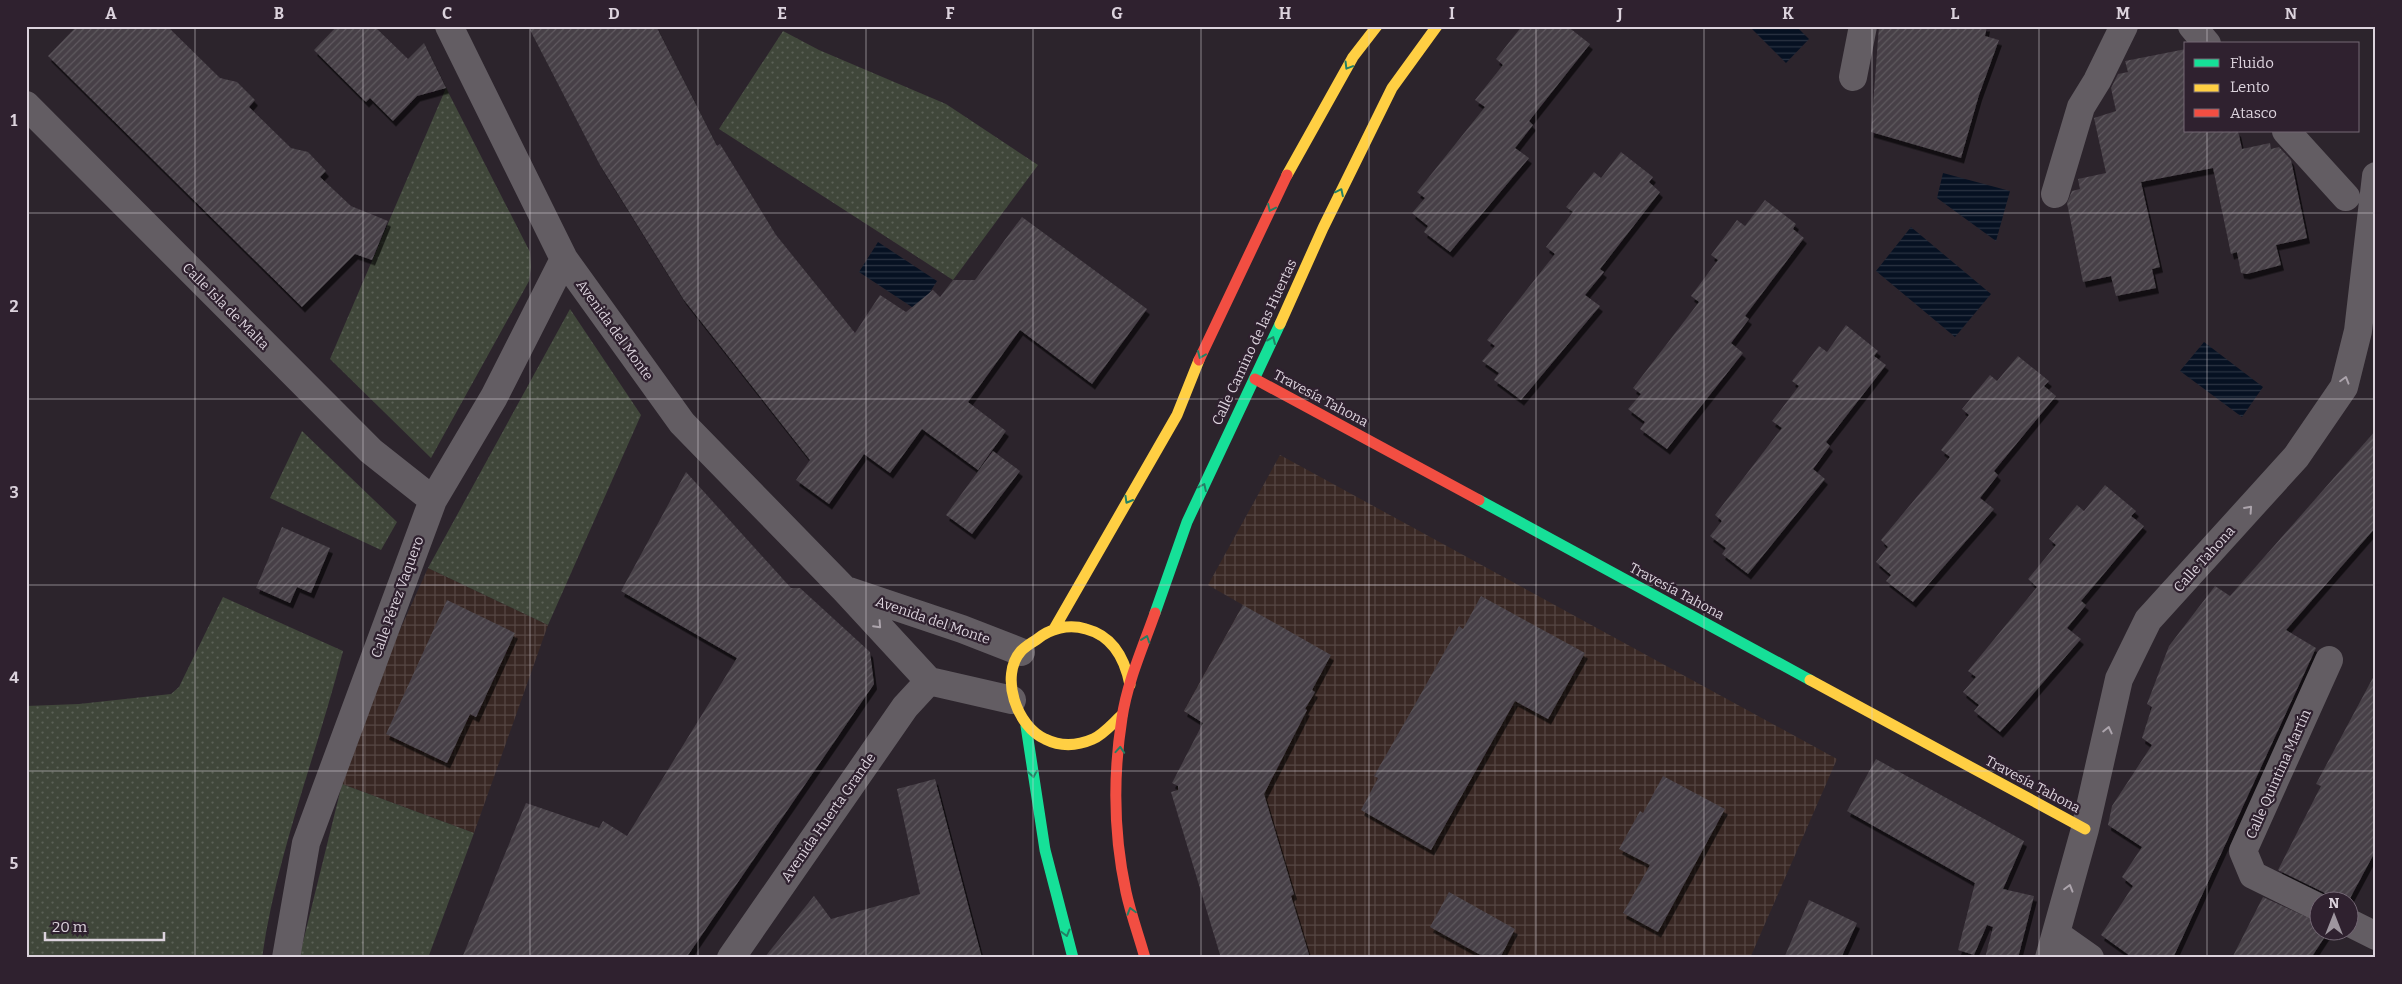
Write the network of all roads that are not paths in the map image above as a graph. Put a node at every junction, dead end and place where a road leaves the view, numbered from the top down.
1 (449, 26) edge
2 (1377, 26) edge
3 (1437, 26) edge
4 (1863, 26) edge
5 (2124, 26) edge
6 (2192, 26) edge
7 (2205, 42) edge
8 (1853, 76) dead end
9 (26, 105) edge
10 (2287, 132) edge
11 (2376, 176) edge
12 (2055, 194) dead end
13 (2346, 197) dead end
14 (564, 260) junction
15 (1255, 379) junction
16 (433, 500) junction
17 (845, 590) junction
18 (1054, 629) junction
19 (1021, 652) junction
20 (2328, 660) dead end
21 (929, 680) junction
22 (1130, 685) junction
23 (1012, 700) junction
24 (1122, 715) junction
25 (1026, 726) junction
26 (2085, 829) junction
27 (2310, 903) edge
28 (2360, 928) edge
29 (2376, 936) edge
30 (2052, 946) edge
31 (286, 958) edge
32 (731, 958) edge
33 (1073, 958) edge
34 (1145, 958) edge
35 (2090, 958) edge

1 - 14 street, Avenida del Monte
2 -> 18 main road
15 -> 3 main road, Calle Camino de las Huertas
4 - 8 street
5 - 12 street
6 - 7 street
9 - 16 street, Calle Isla de Malta
10 - 13 street
26 -> 11 street, Calle Tahona
14 - 16 street, Calle Pérez Vaquero
14 - 17 street, Avenida del Monte
22 -> 15 main road, Calle Camino de las Huertas
15 - 26 main road, Travesía Tahona
16 - 31 street, Calle Pérez Vaquero
17 - 19 street, Avenida del Monte
17 -> 21 street, Avenida del Monte
18 - 19 main road
18 - 22 main road
19 - 23 main road
20 - 27 street, Calle Quintina Martín
21 - 23 street
21 - 32 street, Avenida Huerta Grande
22 - 24 main road
23 - 25 main road
24 - 25 main road
34 -> 24 main road
25 -> 33 main road
30 -> 26 street, Calle Tahona
28 - 29 street
30 - 35 street

